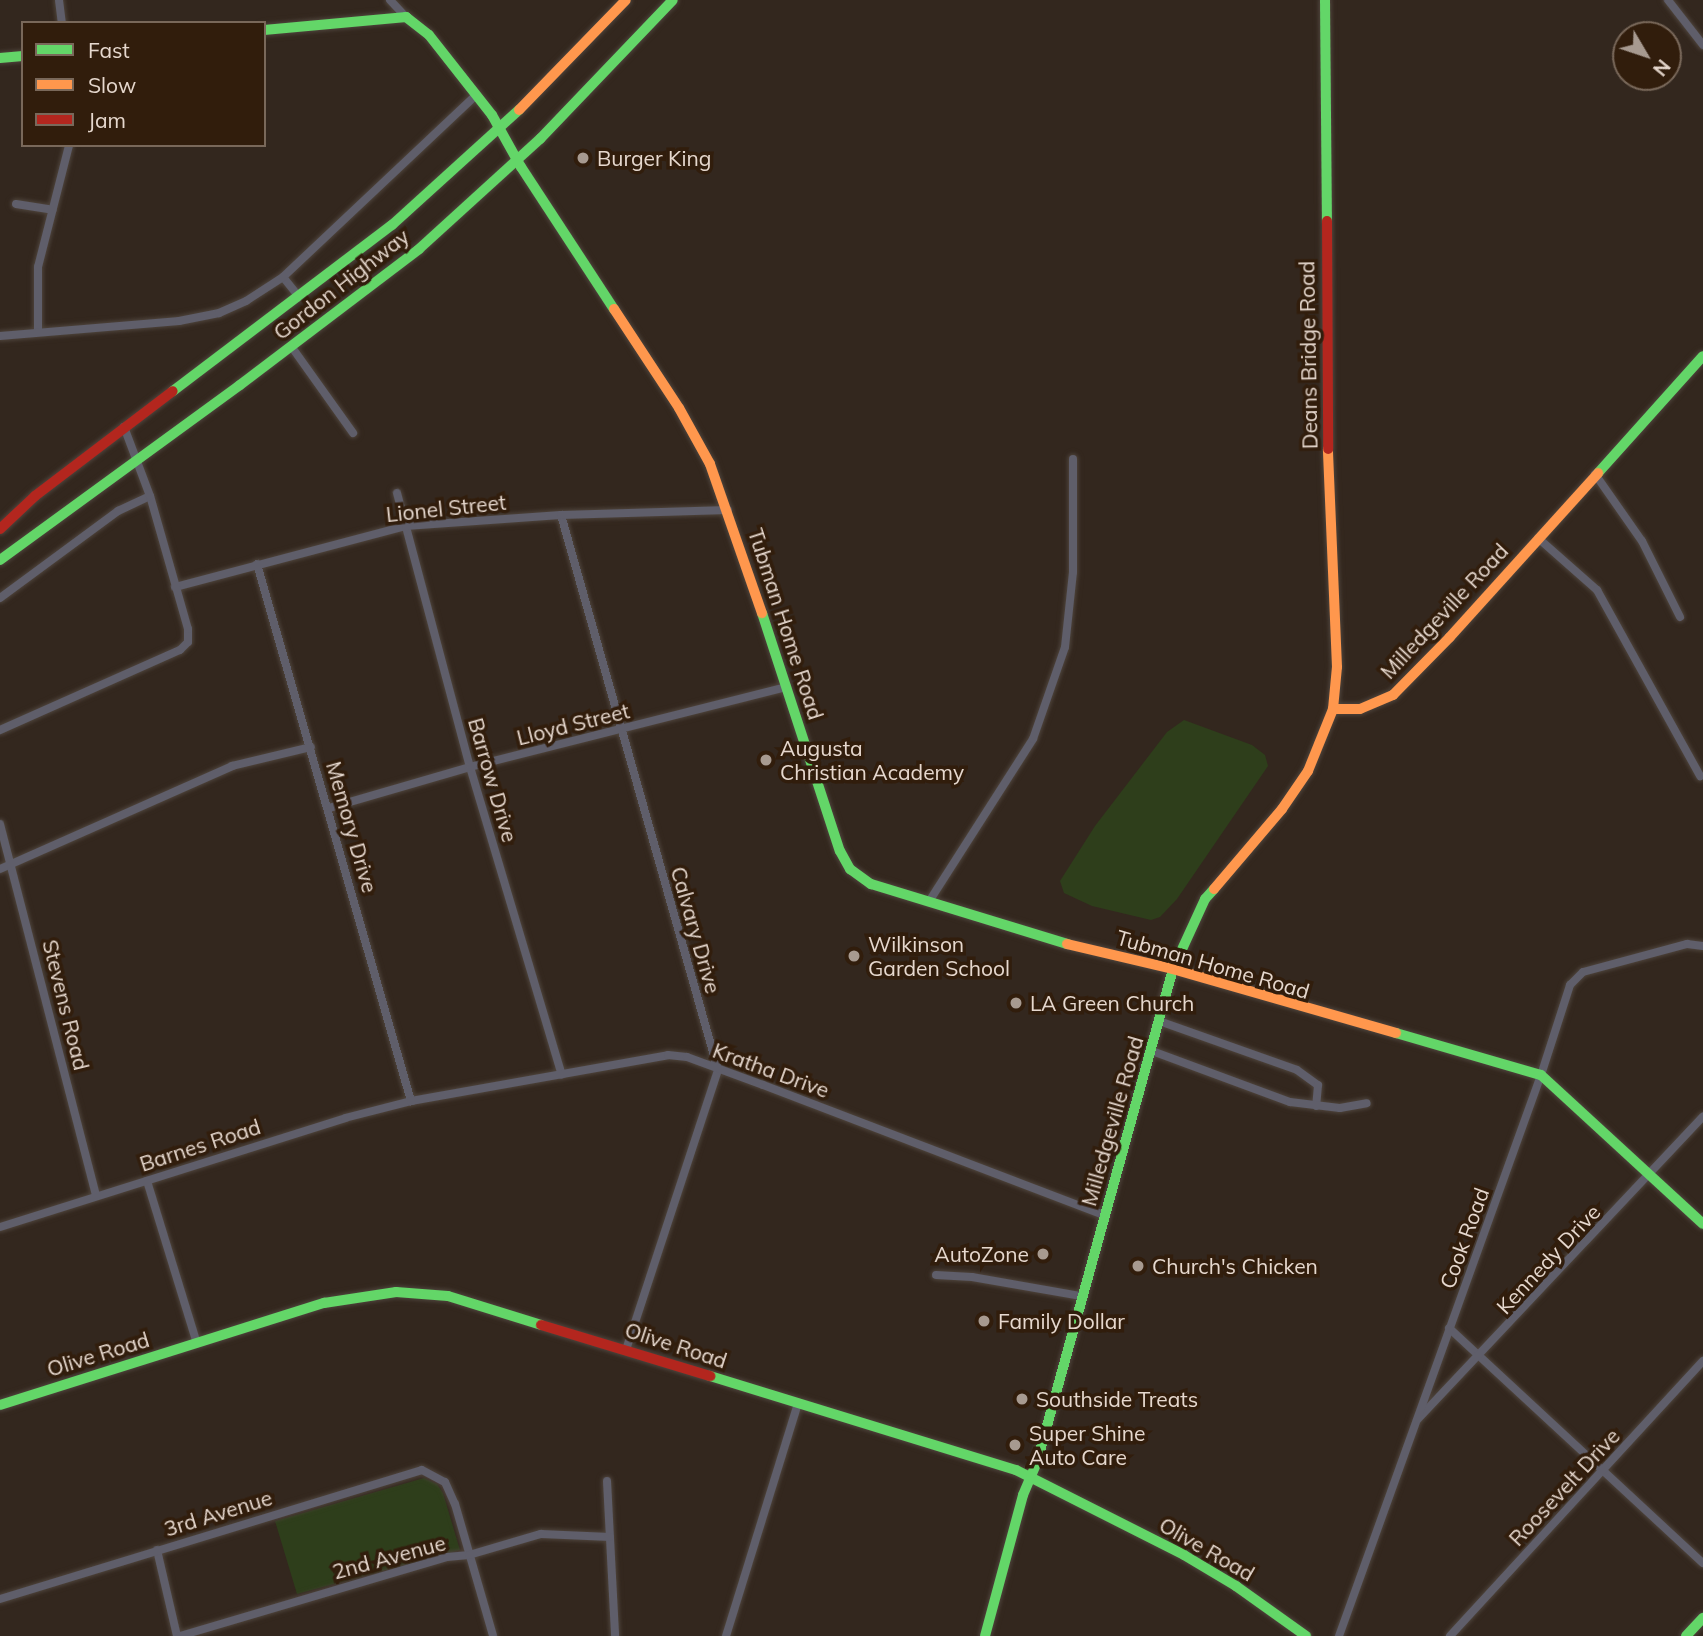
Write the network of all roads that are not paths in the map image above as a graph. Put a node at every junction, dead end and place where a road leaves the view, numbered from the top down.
1 (59, 0) edge
2 (390, 0) edge
3 (626, 0) edge
4 (673, 0) edge
5 (1325, 0) edge
6 (1668, 0) edge
7 (406, 17) junction
8 (62, 21) edge
9 (266, 30) edge
10 (1703, 45) edge
11 (21, 56) edge
12 (0, 58) edge
13 (476, 95) junction
14 (499, 128) junction
15 (69, 147) edge
16 (517, 160) junction
17 (16, 204) dead end
18 (53, 210) junction
19 (283, 277) junction
20 (299, 297) junction
21 (38, 332) junction
22 (0, 336) edge
23 (291, 346) junction
24 (1703, 356) edge
25 (124, 427) junction
26 (353, 433) dead end
27 (1073, 459) dead end
28 (137, 460) junction
29 (1595, 474) junction
30 (397, 493) dead end
31 (34, 496) junction
32 (150, 496) junction
33 (728, 510) junction
34 (561, 515) junction
35 (0, 520) edge
36 (406, 526) junction
37 (0, 529) edge
38 (1538, 538) junction
39 (0, 560) edge
40 (257, 564) junction
41 (175, 587) junction
42 (0, 598) edge
43 (1680, 617) dead end
44 (787, 687) junction
45 (1333, 709) junction
46 (0, 730) edge
47 (621, 731) junction
48 (311, 747) junction
49 (470, 767) junction
50 (1700, 776) dead end
51 (329, 808) junction
52 (0, 824) edge
53 (11, 865) junction
54 (0, 869) edge
55 (930, 900) junction
56 (1703, 946) edge
57 (1173, 969) junction
58 (1160, 1021) junction
59 (1152, 1051) junction
60 (718, 1070) junction
61 (562, 1075) junction
62 (1541, 1076) junction
63 (411, 1101) junction
64 (1367, 1103) dead end
65 (1316, 1106) junction
66 (1703, 1117) edge
67 (1651, 1174) junction
68 (148, 1181) junction
69 (96, 1195) junction
70 (1105, 1216) junction
71 (1703, 1224) edge
72 (0, 1227) edge
73 (936, 1275) dead end
74 (1081, 1296) junction
75 (1449, 1328) junction
76 (197, 1344) junction
77 (625, 1349) junction
78 (1479, 1357) junction
79 (1703, 1361) edge
80 (798, 1404) junction
81 (0, 1405) edge
82 (1415, 1422) junction
83 (1602, 1470) junction
84 (1030, 1479) junction
85 (607, 1481) dead end
86 (610, 1537) junction
87 (157, 1550) junction
88 (469, 1555) junction
89 (1703, 1563) edge
90 (0, 1599) edge
91 (1703, 1618) edge
92 (178, 1636) edge
93 (493, 1636) edge
94 (615, 1636) edge
95 (726, 1636) edge
96 (985, 1636) edge
97 (1306, 1636) edge
98 (1339, 1636) edge
99 (1450, 1636) edge
100 (1686, 1636) edge

1 - 8 street
2 - 7 street
3 - 14 main road, Gordon Highway
4 - 16 main road, Gordon Highway
5 - 45 main road, Deans Bridge Road
6 - 10 street
7 - 9 main road
7 - 13 main road, Tubman Home Road
11 - 12 main road
13 - 14 main road, Tubman Home Road
13 - 19 street
14 - 16 main road, Tubman Home Road
14 - 20 main road, Gordon Highway
15 - 18 street
16 - 23 main road, Gordon Highway
16 - 33 main road, Tubman Home Road
17 - 18 street
18 - 21 street
19 - 20 street
19 - 21 street
20 - 25 main road, Gordon Highway
21 - 22 street
23 - 26 street
23 - 28 main road, Gordon Highway
24 - 29 main road, Milledgeville Road
25 - 28 street
25 - 31 main road, Gordon Highway
27 - 55 street
28 - 32 street
28 - 39 main road, Gordon Highway
29 - 38 main road, Milledgeville Road
29 - 43 street
30 - 36 street, Barrow Drive
31 - 35 main road
31 - 37 main road, Gordon Highway
32 - 41 street
32 - 42 street
33 - 34 street, Lionel Street
33 - 44 main road, Tubman Home Road
34 - 36 street, Lionel Street
34 - 47 street, Calvary Drive
36 - 40 street, Lionel Street
36 - 49 street, Barrow Drive
38 - 45 main road, Milledgeville Road
38 - 50 street
40 - 41 street, Lionel Street
40 - 48 street, Memory Drive
41 - 46 street
44 - 47 street, Lloyd Street
44 - 55 main road, Tubman Home Road
45 - 57 main road, Milledgeville Road
47 - 49 street, Lloyd Street
47 - 60 street, Calvary Drive
48 - 51 street, Memory Drive
48 - 53 street
49 - 51 street, Lloyd Street
49 - 61 street, Barrow Drive
51 - 63 street, Memory Drive
52 - 53 street, Stevens Road
53 - 54 street
53 - 69 street, Stevens Road
55 - 57 main road, Tubman Home Road
56 - 62 street, Cook Road
57 - 58 main road, Milledgeville Road
57 - 62 main road, Tubman Home Road
58 - 59 main road, Milledgeville Road
58 - 65 street
59 - 65 street
59 - 70 main road, Milledgeville Road
60 - 61 street, Kratha Drive
60 - 70 street, Kratha Drive
60 - 77 street
61 - 63 street, Kratha Drive
62 - 67 main road, Tubman Home Road
62 - 75 street, Cook Road
63 - 68 street, Barnes Road
64 - 65 street
66 - 67 street, Kennedy Drive
67 - 71 main road, Tubman Home Road
67 - 78 street, Kennedy Drive
68 - 69 street, Barnes Road
68 - 76 street
69 - 72 street, Barnes Road
70 - 74 main road, Milledgeville Road
73 - 74 street
74 - 84 main road, Milledgeville Road
75 - 78 street
75 - 82 street, Cook Road
76 - 77 main road, Olive Road
76 - 81 main road, Olive Road
77 - 80 main road, Olive Road
78 - 82 street, Kennedy Drive
78 - 83 street
79 - 83 street, Roosevelt Drive
80 - 84 main road, Olive Road
80 - 95 street
82 - 98 street, Cook Road
83 - 89 street
83 - 99 street, Roosevelt Drive
84 - 96 main road, Milledgeville Road
84 - 97 main road, Olive Road
85 - 86 street
86 - 88 street, 2nd Avenue
86 - 94 street
87 - 88 street, 3rd Avenue
87 - 90 street, 3rd Avenue
87 - 92 street
88 - 92 street, 2nd Avenue
88 - 93 street
91 - 100 main road

